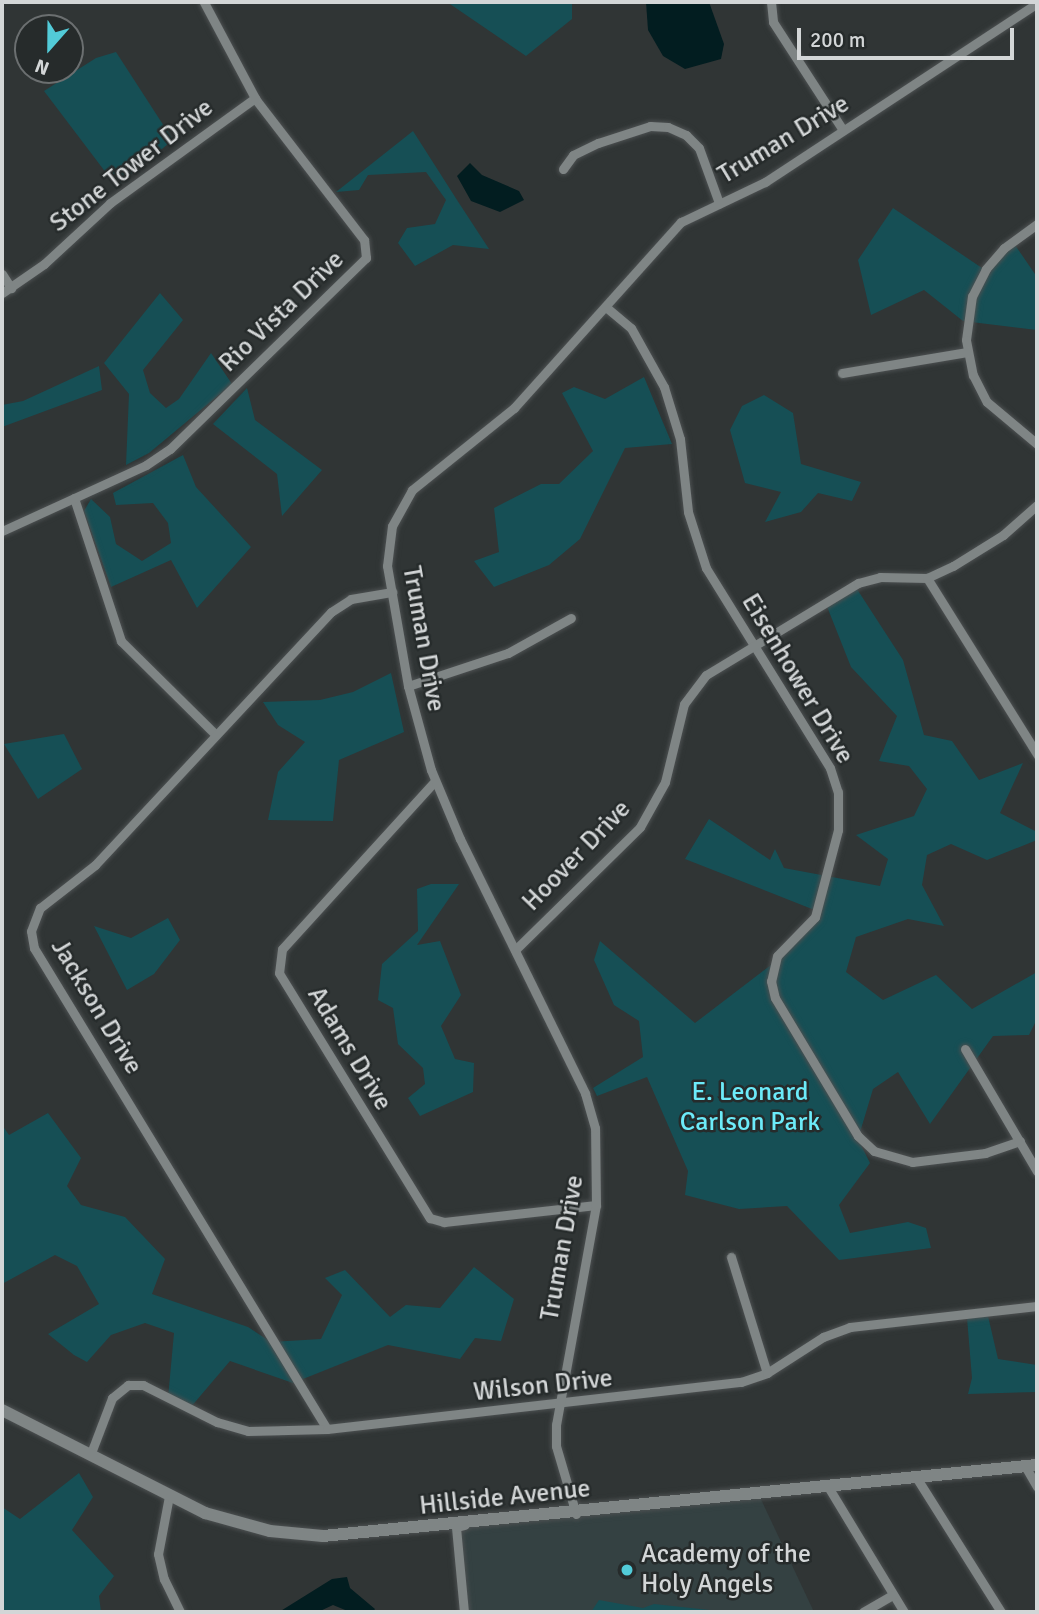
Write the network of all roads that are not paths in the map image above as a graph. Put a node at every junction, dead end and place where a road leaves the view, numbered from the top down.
1 (204, 2) edge
2 (771, 2) edge
3 (1037, 3) edge
4 (255, 97) junction
5 (844, 130) junction
6 (563, 169) dead end
7 (719, 203) junction
8 (1037, 224) edge
9 (2, 274) edge
10 (11, 288) junction
11 (2, 293) edge
12 (607, 307) junction
13 (967, 352) junction
14 (842, 373) dead end
15 (1037, 444) edge
16 (74, 498) junction
17 (1037, 505) edge
18 (2, 531) edge
19 (927, 578) junction
20 (392, 592) junction
21 (570, 618) dead end
22 (755, 645) junction
23 (408, 686) junction
24 (215, 734) junction
25 (1037, 754) edge
26 (435, 781) junction
27 (515, 950) junction
28 (965, 1049) dead end
29 (1020, 1141) junction
30 (1037, 1171) edge
31 (596, 1205) junction
32 (731, 1257) dead end
33 (1037, 1306) edge
34 (767, 1373) junction
35 (557, 1406) junction
36 (2, 1410) edge
37 (327, 1429) junction
38 (91, 1453) junction
39 (1031, 1466) edge
40 (916, 1477) junction
41 (827, 1485) junction
42 (1037, 1487) edge
43 (169, 1496) junction
44 (576, 1514) junction
45 (471, 1524) junction
46 (893, 1595) junction
47 (180, 1612) edge
48 (464, 1612) edge
49 (863, 1612) edge
50 (904, 1612) edge
51 (1000, 1612) edge

1 - 4 street, Rio Vista Drive
2 - 5 street
3 - 5 street, Truman Drive
4 - 10 street, Stone Tower Drive
4 - 16 street, Rio Vista Drive
5 - 7 street, Truman Drive
6 - 7 street
7 - 12 street, Truman Drive
8 - 13 street
9 - 10 street
10 - 11 street, Stone Tower Drive
12 - 20 street, Truman Drive
12 - 22 street, Eisenhower Drive
13 - 14 street
13 - 15 street
16 - 18 street, Rio Vista Drive
16 - 24 street
17 - 19 street
19 - 22 street, Hoover Drive
19 - 25 street
20 - 23 street, Truman Drive
20 - 24 street, Jackson Drive
21 - 23 street
22 - 27 street, Hoover Drive
22 - 29 street, Eisenhower Drive
23 - 26 street, Truman Drive
24 - 37 street, Jackson Drive
26 - 27 street, Truman Drive
26 - 31 street, Adams Drive
27 - 31 street, Truman Drive
28 - 29 street
29 - 30 street
31 - 35 street, Truman Drive
32 - 34 street
33 - 34 street, Wilson Drive
34 - 35 street, Wilson Drive
35 - 37 street, Wilson Drive
35 - 44 street, Truman Drive
36 - 38 main road, Hillside Avenue
37 - 38 street, Wilson Drive
38 - 43 main road, Hillside Avenue
39 - 40 main road, Hillside Avenue
39 - 42 street
40 - 41 main road, Hillside Avenue
40 - 51 street
41 - 44 main road, Hillside Avenue
41 - 46 street
43 - 45 main road, Hillside Avenue
43 - 47 street
44 - 45 main road, Hillside Avenue
45 - 48 street
46 - 49 street
46 - 50 street

